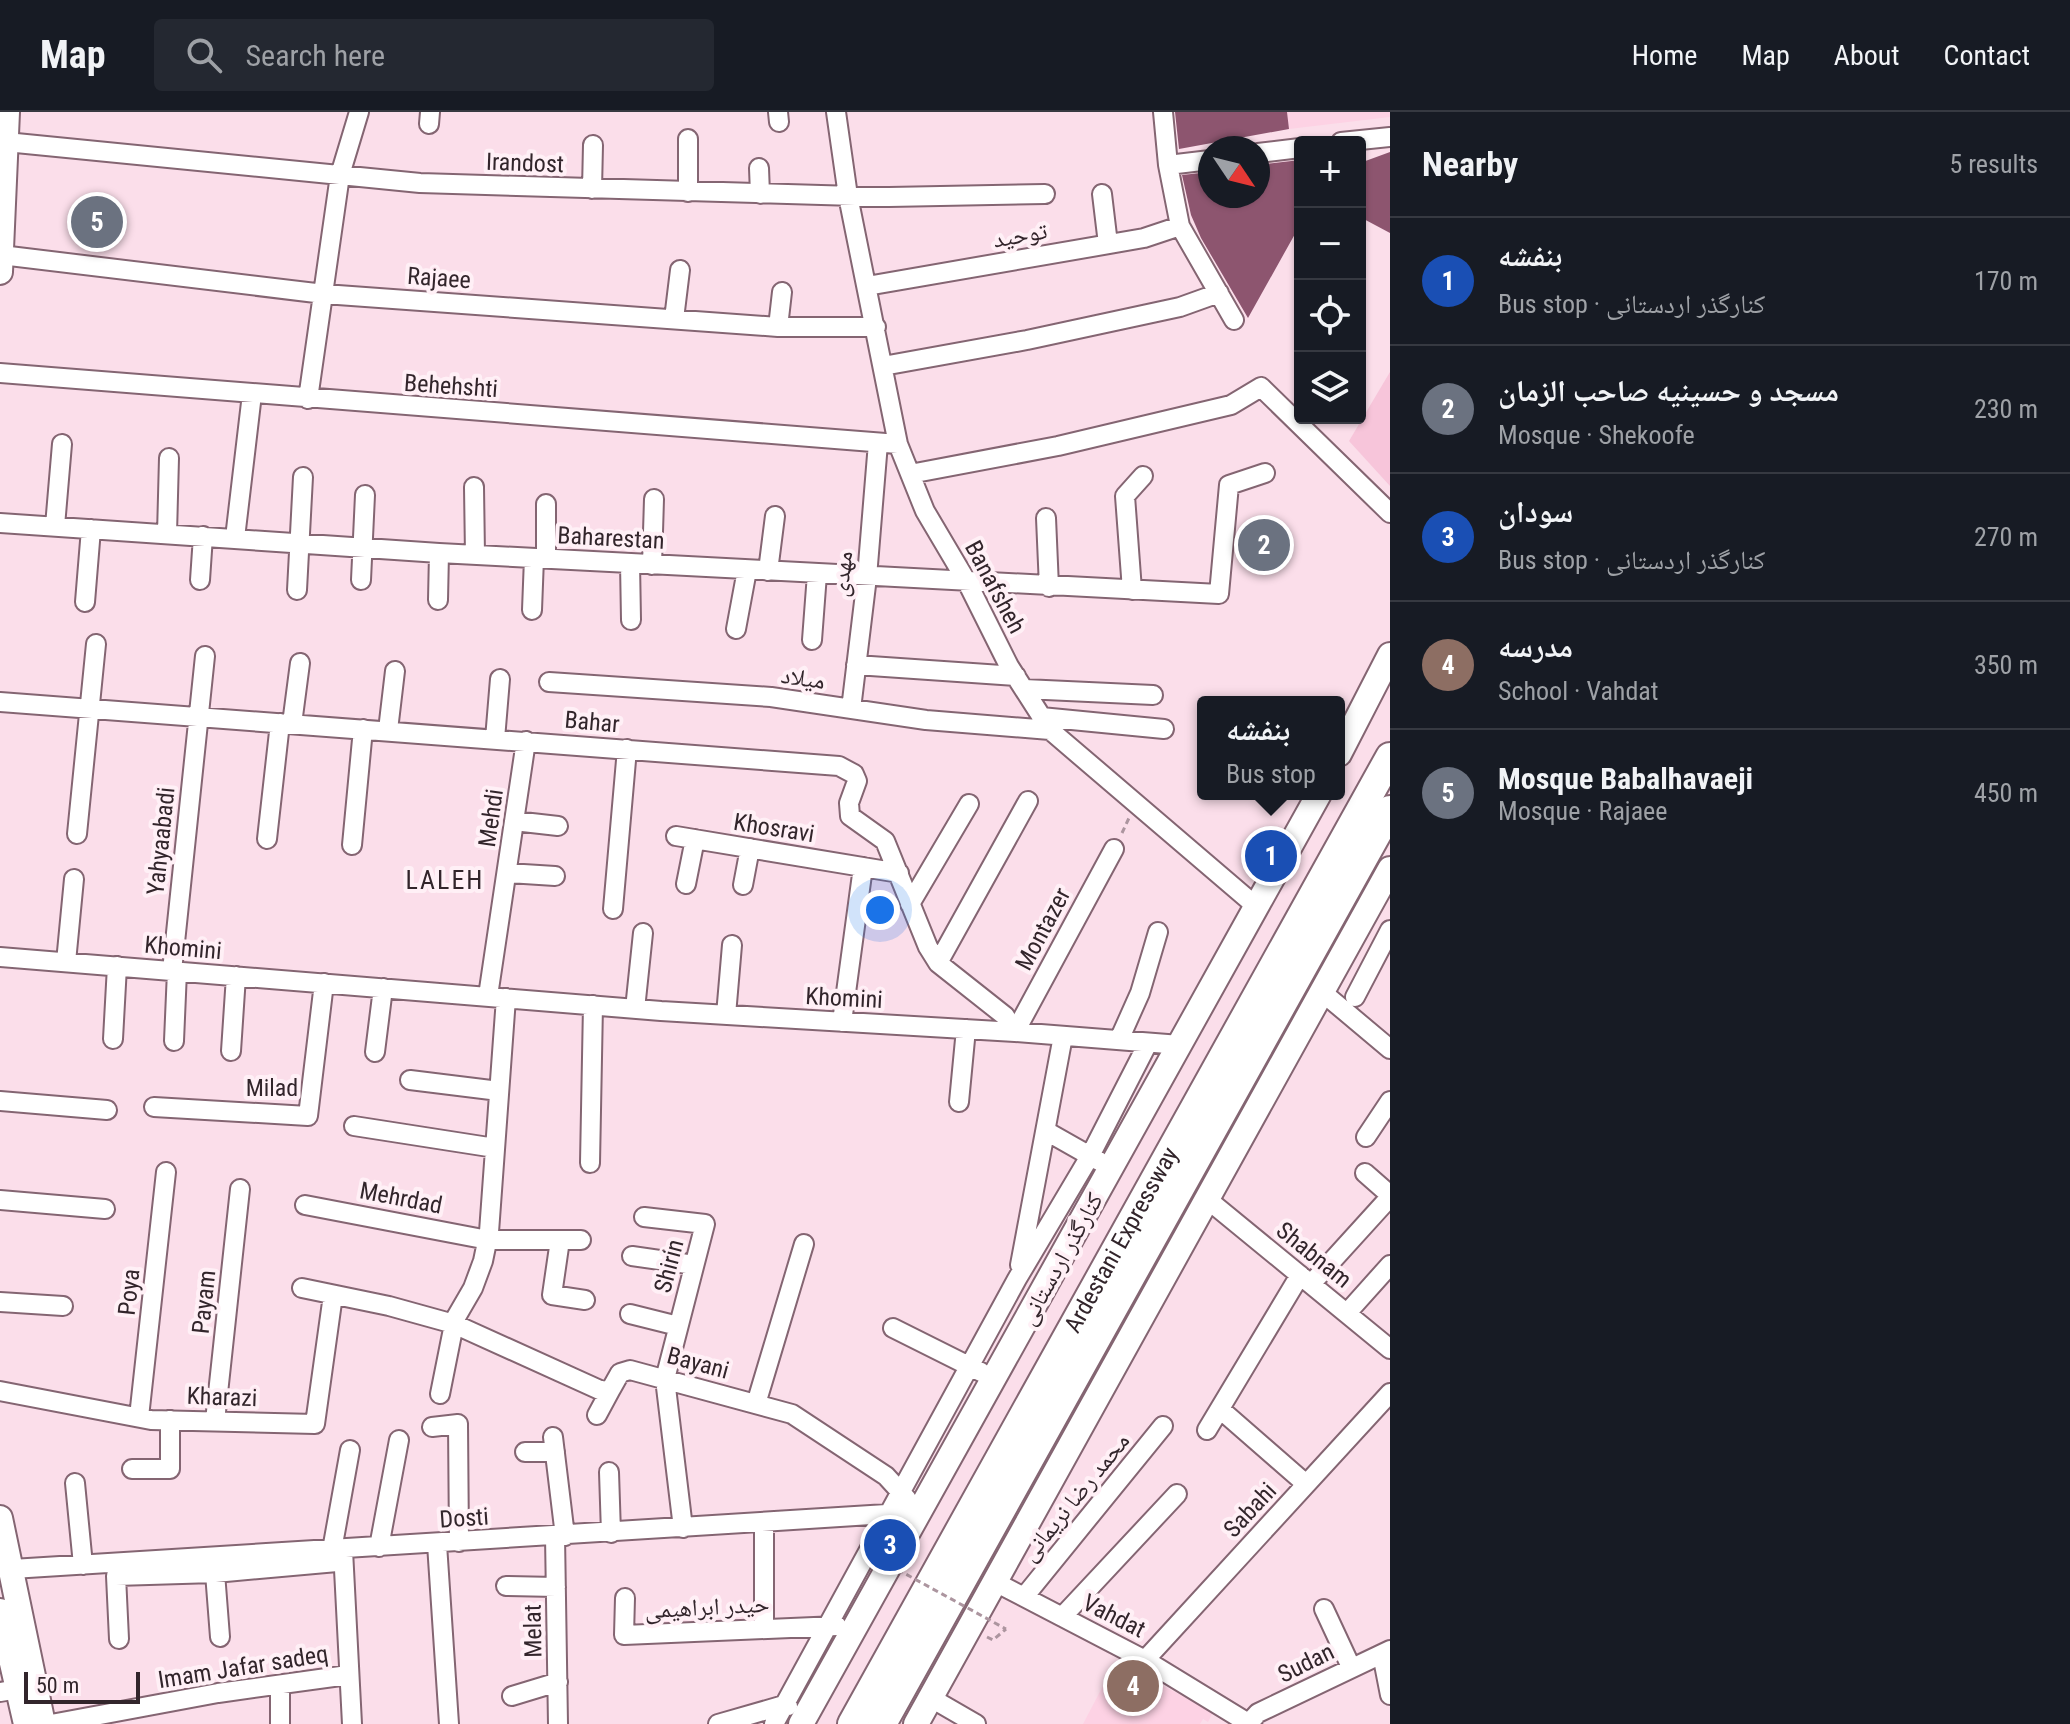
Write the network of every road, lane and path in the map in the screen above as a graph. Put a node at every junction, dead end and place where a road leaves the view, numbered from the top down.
1 (7, 112) edge
2 (359, 112) edge
3 (836, 112) edge
4 (1163, 112) edge
5 (1390, 137) edge
6 (688, 139) dead end
7 (1366, 139) edge
8 (6, 142) junction
9 (593, 145) dead end
10 (1294, 149) edge
11 (1270, 152) edge
12 (1198, 161) edge
13 (1168, 165) junction
14 (759, 168) dead end
15 (340, 175) junction
16 (592, 189) junction
17 (688, 192) junction
18 (760, 194) junction
19 (1045, 194) dead end
20 (1102, 194) dead end
21 (848, 196) junction
22 (1180, 226) junction
23 (1108, 244) junction
24 (1, 255) edge
25 (680, 270) dead end
26 (0, 272) edge
27 (867, 286) junction
28 (782, 292) dead end
29 (1219, 293) junction
30 (324, 294) junction
31 (674, 319) junction
32 (1234, 320) dead end
33 (778, 327) junction
34 (876, 327) junction
35 (883, 366) junction
36 (0, 373) edge
37 (252, 394) junction
38 (308, 399) junction
39 (878, 443) junction
40 (62, 444) dead end
41 (898, 444) junction
42 (169, 458) dead end
43 (1265, 473) dead end
44 (910, 474) junction
45 (1143, 476) dead end
46 (303, 477) dead end
47 (474, 487) dead end
48 (365, 495) dead end
49 (654, 499) dead end
50 (546, 504) dead end
51 (1390, 513) edge
52 (775, 516) dead end
53 (1046, 518) dead end
54 (0, 523) edge
55 (55, 526) junction
56 (91, 529) junction
57 (167, 534) junction
58 (203, 536) junction
59 (235, 538) junction
60 (298, 543) junction
61 (362, 547) junction
62 (439, 553) junction
63 (475, 555) junction
64 (540, 558) junction
65 (630, 563) junction
66 (652, 565) junction
67 (747, 570) junction
68 (768, 571) junction
69 (817, 574) junction
70 (867, 577) junction
71 (200, 580) dead end
72 (361, 580) dead end
73 (967, 582) junction
74 (1049, 587) junction
75 (297, 590) dead end
76 (1132, 590) junction
77 (438, 600) dead end
78 (85, 602) dead end
79 (532, 610) dead end
80 (631, 620) dead end
81 (736, 629) dead end
82 (812, 640) dead end
83 (96, 644) dead end
84 (1390, 655) edge
85 (205, 656) dead end
86 (300, 663) dead end
87 (856, 665) junction
88 (395, 671) dead end
89 (500, 679) dead end
90 (549, 682) dead end
91 (1020, 682) junction
92 (1153, 695) dead end
93 (0, 702) edge
94 (91, 708) junction
95 (851, 709) junction
96 (199, 717) junction
97 (286, 723) junction
98 (1046, 723) junction
99 (363, 729) junction
100 (1164, 729) dead end
101 (388, 730) junction
102 (495, 739) junction
103 (526, 741) junction
104 (1345, 742) edge
105 (627, 749) junction
106 (1390, 757) edge
107 (1316, 800) edge
108 (1028, 801) dead end
109 (969, 804) dead end
110 (1136, 804) junction
111 (1390, 810) edge
112 (514, 821) junction
113 (558, 826) dead end
114 (1390, 826) edge
115 (77, 834) dead end
116 (676, 836) dead end
117 (267, 839) dead end
118 (695, 839) junction
119 (352, 845) dead end
120 (750, 848) junction
121 (1114, 849) joint
122 (863, 867) junction
123 (1390, 869) edge
124 (507, 873) junction
125 (899, 873) junction
126 (555, 876) dead end
127 (74, 879) dead end
128 (686, 884) dead end
129 (743, 885) dead end
130 (910, 904) junction
131 (1257, 907) junction
132 (613, 909) dead end
133 (1390, 930) edge
134 (1158, 932) dead end
135 (643, 933) dead end
136 (732, 945) dead end
137 (0, 957) edge
138 (66, 962) junction
139 (1306, 962) junction
140 (938, 963) junction
141 (117, 966) junction
142 (174, 971) junction
143 (236, 976) junction
144 (324, 983) junction
145 (383, 988) junction
146 (1322, 992) junction
147 (497, 997) junction
148 (1355, 997) dead end
149 (593, 1005) junction
150 (635, 1009) junction
151 (726, 1015) junction
152 (842, 1022) junction
153 (966, 1029) junction
154 (1015, 1032) junction
155 (1063, 1036) junction
156 (113, 1039) dead end
157 (1119, 1040) junction
158 (174, 1041) dead end
159 (1148, 1043) junction
160 (1180, 1045) junction
161 (1390, 1049) edge
162 (231, 1051) dead end
163 (375, 1052) dead end
164 (410, 1080) dead end
165 (499, 1091) junction
166 (0, 1101) edge
167 (1390, 1101) edge
168 (959, 1102) dead end
169 (154, 1107) dead end
170 (107, 1110) dead end
171 (354, 1126) dead end
172 (1046, 1131) junction
173 (1366, 1137) dead end
174 (495, 1148) junction
175 (1090, 1156) junction
176 (590, 1163) dead end
177 (1111, 1169) junction
178 (166, 1172) dead end
179 (1365, 1173) dead end
180 (240, 1189) dead end
181 (1390, 1196) edge
182 (1207, 1199) junction
183 (0, 1200) edge
184 (305, 1205) dead end
185 (105, 1209) dead end
186 (644, 1217) dead end
187 (488, 1240) junction
188 (560, 1240) junction
189 (581, 1240) dead end
190 (804, 1244) dead end
191 (632, 1256) dead end
192 (694, 1265) junction
193 (1390, 1265) edge
194 (1017, 1279) junction
195 (1305, 1279) junction
196 (302, 1288) dead end
197 (333, 1295) junction
198 (585, 1300) dead end
199 (0, 1302) edge
200 (63, 1306) dead end
201 (1347, 1313) junction
202 (630, 1314) dead end
203 (454, 1324) junction
204 (678, 1326) junction
205 (893, 1328) dead end
206 (1390, 1349) edge
207 (969, 1368) junction
208 (995, 1377) junction
209 (665, 1379) junction
210 (611, 1389) junction
211 (0, 1391) edge
212 (1390, 1393) edge
213 (440, 1394) dead end
214 (756, 1404) junction
215 (1220, 1409) junction
216 (597, 1415) dead end
217 (139, 1417) junction
218 (170, 1420) junction
219 (215, 1421) junction
220 (1163, 1426) dead end
221 (432, 1427) dead end
222 (1207, 1430) dead end
223 (399, 1440) dead end
224 (350, 1450) dead end
225 (525, 1452) dead end
226 (132, 1469) dead end
227 (609, 1472) dead end
228 (75, 1483) dead end
229 (1306, 1484) junction
230 (901, 1492) junction
231 (1177, 1494) dead end
232 (919, 1512) junction
233 (888, 1516) junction
234 (0, 1518) edge
235 (764, 1523) junction
236 (683, 1528) junction
237 (611, 1533) junction
238 (560, 1536) junction
239 (459, 1542) junction
240 (379, 1547) junction
241 (437, 1549) junction
242 (339, 1554) junction
243 (880, 1560) dead end
244 (83, 1565) junction
245 (12, 1569) junction
246 (215, 1573) junction
247 (995, 1582) junction
248 (960, 1583) junction
249 (506, 1586) dead end
250 (556, 1587) junction
251 (1024, 1597) junction
252 (625, 1598) dead end
253 (1324, 1609) dead end
254 (0, 1611) edge
255 (1062, 1617) junction
256 (856, 1624) junction
257 (827, 1626) junction
258 (764, 1627) junction
259 (220, 1637) dead end
260 (119, 1639) dead end
261 (993, 1640) dead end
262 (1386, 1652) edge
263 (1145, 1660) junction
264 (1351, 1667) junction
265 (348, 1675) junction
266 (558, 1682) junction
267 (280, 1685) junction
268 (9, 1690) edge
269 (1390, 1695) edge
270 (512, 1696) dead end
271 (931, 1698) junction
272 (159, 1704) junction
273 (798, 1714) edge
274 (26, 1724) edge
275 (43, 1724) edge
276 (51, 1724) edge
277 (162, 1724) edge
278 (280, 1724) edge
279 (352, 1724) edge
280 (449, 1724) edge
281 (558, 1724) edge
282 (718, 1724) edge
283 (774, 1724) edge
284 (852, 1724) edge
285 (882, 1724) edge
286 (897, 1724) edge
287 (916, 1724) edge
288 (976, 1724) edge
289 (1248, 1724) edge

1 - 8 main road
2 - 15 street
3 - 21 street, Banafsheh
4 - 13 street
5 - 7 street
6 - 17 street
8 - 15 street, Irandost
8 - 24 main road
9 - 16 street
10 - 11 street
12 - 13 street
13 - 22 street
14 - 18 street
15 - 16 street, Irandost
15 - 30 street
16 - 17 street, Irandost
17 - 18 street, Irandost
18 - 21 street, Irandost
19 - 21 street, Irandost
20 - 23 street
21 - 27 street, Banafsheh
22 - 23 street, توحید
22 - 29 street
23 - 27 street, توحید
24 - 26 main road
24 - 30 street, Rajaee
25 - 31 street
27 - 34 street, Banafsheh
28 - 33 street
29 - 32 street
29 - 35 street
30 - 31 street, Rajaee
30 - 38 street
31 - 33 street, Rajaee
33 - 34 street, Rajaee
34 - 35 street, Banafsheh
35 - 41 street, Banafsheh
36 - 37 street, Behehshti
37 - 38 street, Behehshti
37 - 59 street
38 - 39 street, Behehshti
39 - 41 street, Behehshti
39 - 70 street, مهدی
40 - 55 street
41 - 44 street, Banafsheh
42 - 57 street
43 - 76 street, Baharestan
44 - 51 street
44 - 73 street, Banafsheh
45 - 76 street
46 - 60 street
47 - 63 street
48 - 61 street
49 - 66 street
50 - 64 street
52 - 68 street
53 - 74 street
54 - 55 street, Baharestan
55 - 56 street, Baharestan
56 - 57 street, Baharestan
56 - 78 street
57 - 58 street, Baharestan
58 - 59 street, Baharestan
58 - 71 street
59 - 60 street, Baharestan
60 - 61 street, Baharestan
60 - 75 street
61 - 62 street, Baharestan
61 - 72 street
62 - 63 street, Baharestan
62 - 77 street
63 - 64 street, Baharestan
64 - 65 street, Baharestan
64 - 79 street
65 - 66 street, Baharestan
65 - 80 street
66 - 67 street, Baharestan
67 - 68 street, Baharestan
67 - 81 street
68 - 69 street, Baharestan
69 - 70 street, Baharestan
69 - 82 street
70 - 73 street, Baharestan
70 - 87 street, مهدی
73 - 74 street, Baharestan
73 - 91 street, Banafsheh
74 - 76 street, Baharestan
83 - 94 street
84 - 104 main road
85 - 96 street, Yahyaabadi
86 - 97 street
87 - 91 street
87 - 95 street, مهدی
88 - 101 street
89 - 102 street
90 - 95 street, میلاد
91 - 92 street
91 - 98 street, Banafsheh
93 - 94 street, Bahar
94 - 96 street, Bahar
94 - 115 street
95 - 98 street, میلاد
96 - 97 street, Bahar
96 - 142 street, Yahyaabadi
97 - 99 street, Bahar
97 - 117 street
98 - 100 street, میلاد
98 - 110 street, Banafsheh
99 - 101 street, Bahar
99 - 119 street
101 - 102 street, Bahar
102 - 103 street, Bahar
103 - 105 street, Bahar
103 - 112 street, Mehdi
105 - 125 street, Bahar
105 - 132 street
106 - 284 highway, Ardestani Expressway
107 - 131 main road, کنارگذر اردستانی
108 - 140 street
109 - 130 street
110 - 121 path
110 - 131 street, Banafsheh
111 - 139 highway, Ardestani Expressway
112 - 113 street
112 - 124 street, Mehdi
114 - 139 highway
116 - 118 street, Khosravi
118 - 120 street, Khosravi
118 - 128 street
120 - 122 street, Khosravi
120 - 129 street
121 - 154 street, Montazer
122 - 125 street, Khosravi
122 - 152 street
123 - 146 main road
124 - 126 street
124 - 147 street, Mehdi
125 - 130 street, Bahar
127 - 138 street
130 - 140 street, Bahar
131 - 160 main road, کنارگذر اردستانی
133 - 148 street
134 - 157 street
135 - 150 street
136 - 151 street
137 - 138 street, Khomini
138 - 141 street, Khomini
139 - 248 highway, Ardestani Expressway
140 - 154 street, Bahar
141 - 142 street, Khomini
141 - 156 street
142 - 143 street, Khomini
142 - 158 street, Yahyaabadi
143 - 144 street, Khomini
143 - 162 street
144 - 145 street, Khomini
144 - 169 street, Milad
145 - 147 street, Khomini
145 - 163 street
146 - 161 street
146 - 182 main road
147 - 149 street, Khomini
147 - 165 street
149 - 150 street, Khomini
149 - 176 street
150 - 151 street, Khomini
151 - 152 street, Khomini
152 - 153 street, Khomini
153 - 154 street, Khomini
153 - 168 street
154 - 155 street, Khomini
155 - 157 street, Khomini
155 - 172 street
157 - 159 street, Khomini
159 - 160 street, Khomini
159 - 175 street
160 - 177 main road, کنارگذر اردستانی
164 - 165 street
165 - 174 street
166 - 170 street
167 - 173 street
171 - 174 street
172 - 175 street
172 - 194 street
174 - 187 street
175 - 177 street
175 - 194 street
177 - 208 main road, کنارگذر اردستانی
178 - 217 street, Poya
179 - 181 street
180 - 219 street, Payam
181 - 195 street
182 - 195 street, Shabnam
182 - 247 main road
183 - 185 street
184 - 187 street, Mehrdad
186 - 192 street, Shirin
187 - 188 street, Mehrdad
187 - 203 street
188 - 189 street, Mehrdad
188 - 198 street
190 - 214 street
191 - 192 street
192 - 204 street, Shirin
193 - 201 street
194 - 207 street
195 - 201 street, Shabnam
195 - 215 street
196 - 197 street
197 - 203 street
197 - 219 street, Kharazi
199 - 200 street
201 - 206 street, Shabnam
202 - 204 street
203 - 210 street
203 - 213 street
204 - 209 street, Shirin
205 - 207 street
207 - 208 street
207 - 230 street
208 - 232 main road, کنارگذر اردستانی
209 - 210 street, Bayani
209 - 214 street, Bayani
209 - 236 street
210 - 216 street
211 - 217 street, Kharazi
212 - 229 street, Sabahi
214 - 230 street, Bayani
215 - 222 street
215 - 229 street
217 - 218 street, Kharazi
218 - 219 street, Kharazi
218 - 226 street
220 - 251 street, محمد رضا نریمانی
221 - 239 street
223 - 240 street
224 - 242 street
225 - 238 street, Melat
227 - 237 street
228 - 244 street
229 - 263 street, Sabahi
230 - 232 street, Bayani
230 - 233 street
231 - 255 street
232 - 233 street, Dosti
232 - 256 main road, کنارگذر اردستانی
233 - 235 street, Dosti
233 - 257 street
234 - 245 main road
235 - 236 street, Dosti
235 - 258 street
236 - 237 street, Dosti
237 - 238 street, Dosti
238 - 239 street, Dosti
238 - 250 street, Melat
239 - 241 street, Dosti
240 - 241 street, Dosti
240 - 242 street, Dosti
241 - 242 street
241 - 280 street
242 - 244 street, Dosti
242 - 246 street
242 - 265 street
243 - 261 path, bridge
244 - 245 street, Dosti
245 - 275 main road
246 - 259 street
246 - 260 street
247 - 251 street, Vahdat
247 - 271 main road
248 - 285 highway, Ardestani Expressway
248 - 286 main road
249 - 250 street
250 - 266 street, Melat
251 - 255 street, Vahdat
252 - 258 street, حیدر ابراهیمی
253 - 264 street
254 - 268 main road
255 - 263 street, Vahdat
256 - 257 street, حیدر ابراهیمی
256 - 273 main road, کنارگذر اردستانی
257 - 258 street, حیدر ابراهیمی
257 - 273 street
262 - 264 street, Sudan
262 - 269 street
263 - 289 street, Vahdat
264 - 289 street, Sudan
265 - 267 street, Imam Jafar sadeq
265 - 279 street
266 - 270 street
266 - 281 street, Melat
267 - 272 street, Imam Jafar sadeq
267 - 278 street
268 - 274 main road
271 - 287 main road
271 - 288 street
272 - 276 street, Imam Jafar sadeq
272 - 277 street
273 - 282 street
273 - 283 street

